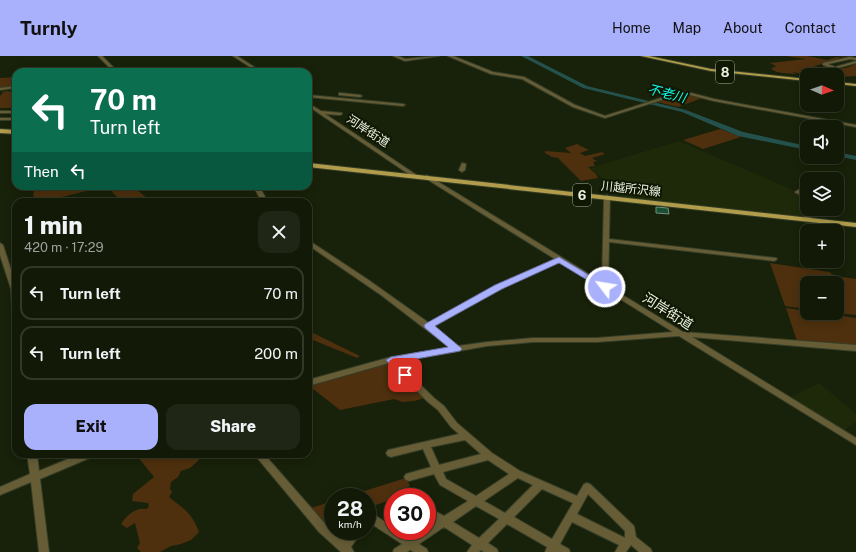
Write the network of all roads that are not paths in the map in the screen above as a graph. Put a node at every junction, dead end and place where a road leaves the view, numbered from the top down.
1 (100, 56) edge
2 (235, 56) edge
3 (395, 56) edge
4 (437, 56) edge
5 (450, 56) edge
6 (643, 56) edge
7 (856, 61) edge
8 (112, 68) edge
9 (254, 68) edge
10 (836, 68) joint
11 (800, 77) edge
12 (844, 84) edge
13 (856, 85) edge
14 (12, 88) edge
15 (0, 89) edge
16 (312, 94) edge
17 (312, 95) edge
18 (351, 95) junction
19 (360, 96) dead end
20 (347, 100) junction
21 (403, 105) dead end
22 (312, 107) edge
23 (0, 112) edge
24 (12, 112) edge
25 (320, 112) junction
26 (340, 114) dead end
27 (0, 119) edge
28 (12, 119) edge
29 (856, 126) edge
30 (0, 131) edge
31 (12, 132) edge
32 (312, 164) edge
33 (415, 176) junction
34 (426, 177) junction
35 (607, 197) junction
36 (810, 216) edge
37 (808, 219) junction
38 (856, 225) edge
39 (606, 240) junction
40 (312, 245) edge
41 (0, 246) edge
42 (559, 259) junction
43 (774, 260) dead end
44 (12, 283) edge
45 (605, 287) junction
46 (429, 326) junction
47 (681, 334) junction
48 (856, 348) edge
49 (457, 349) junction
50 (391, 360) junction
51 (312, 382) edge
52 (466, 436) junction
53 (856, 442) edge
54 (425, 445) junction
55 (391, 453) dead end
56 (489, 456) junction
57 (33, 458) edge
58 (79, 458) edge
59 (262, 458) edge
60 (436, 470) junction
61 (517, 474) junction
62 (35, 476) junction
63 (409, 477) dead end
64 (541, 484) junction
65 (0, 491) edge
66 (474, 500) junction
67 (579, 501) junction
68 (570, 516) junction
69 (436, 517) edge
70 (506, 519) junction
71 (443, 521) junction
72 (376, 522) edge
73 (352, 540) edge
74 (411, 544) junction
75 (480, 544) junction
76 (626, 545) edge
77 (551, 549) edge
78 (346, 550) edge
79 (44, 552) edge
80 (398, 552) edge
81 (423, 552) edge
82 (472, 552) edge
83 (493, 552) edge
84 (565, 552) edge
85 (647, 552) edge

1 - 8 street
2 - 9 street
3 - 4 street
5 - 29 street
6 - 11 main road, 8
7 - 10 street
7 - 10 street
12 - 13 main road
14 - 15 street
16 - 18 street
17 - 20 street
18 - 19 street
18 - 20 street
20 - 21 street
22 - 25 street, 河岸街道
23 - 24 street
25 - 26 street
25 - 33 street, 河岸街道
27 - 28 street
30 - 31 main road
32 - 33 main road, 川越所沢線 / 6
33 - 34 main road, 川越所沢線 / 6
34 - 35 main road, 川越所沢線 / 6
34 - 42 street, 河岸街道
35 - 37 main road, 川越所沢線 / 6
35 - 39 street
36 - 37 street
37 - 38 main road, 川越所沢線 / 6
39 - 43 street
39 - 45 street
40 - 46 street
41 - 44 street
42 - 45 street, 河岸街道
42 - 46 street
45 - 47 street, 河岸街道
46 - 49 street
47 - 48 street
47 - 49 street
47 - 53 street, 河岸街道
49 - 50 street
50 - 51 street
50 - 52 street
52 - 54 street
52 - 56 street
54 - 55 street
54 - 60 street
56 - 60 street
56 - 61 street
57 - 62 street
58 - 62 street
59 - 78 street
60 - 63 street
60 - 66 street
61 - 64 street
61 - 66 street
62 - 65 street
62 - 79 street
64 - 67 street
64 - 70 street
66 - 70 street
66 - 71 street
67 - 68 street
67 - 76 street
68 - 76 street
68 - 77 street
69 - 71 street
70 - 75 street
70 - 77 street
71 - 74 street
71 - 75 street
72 - 74 street
73 - 78 street
74 - 80 street
74 - 81 street
75 - 82 street
75 - 83 street
76 - 85 street
77 - 84 street

